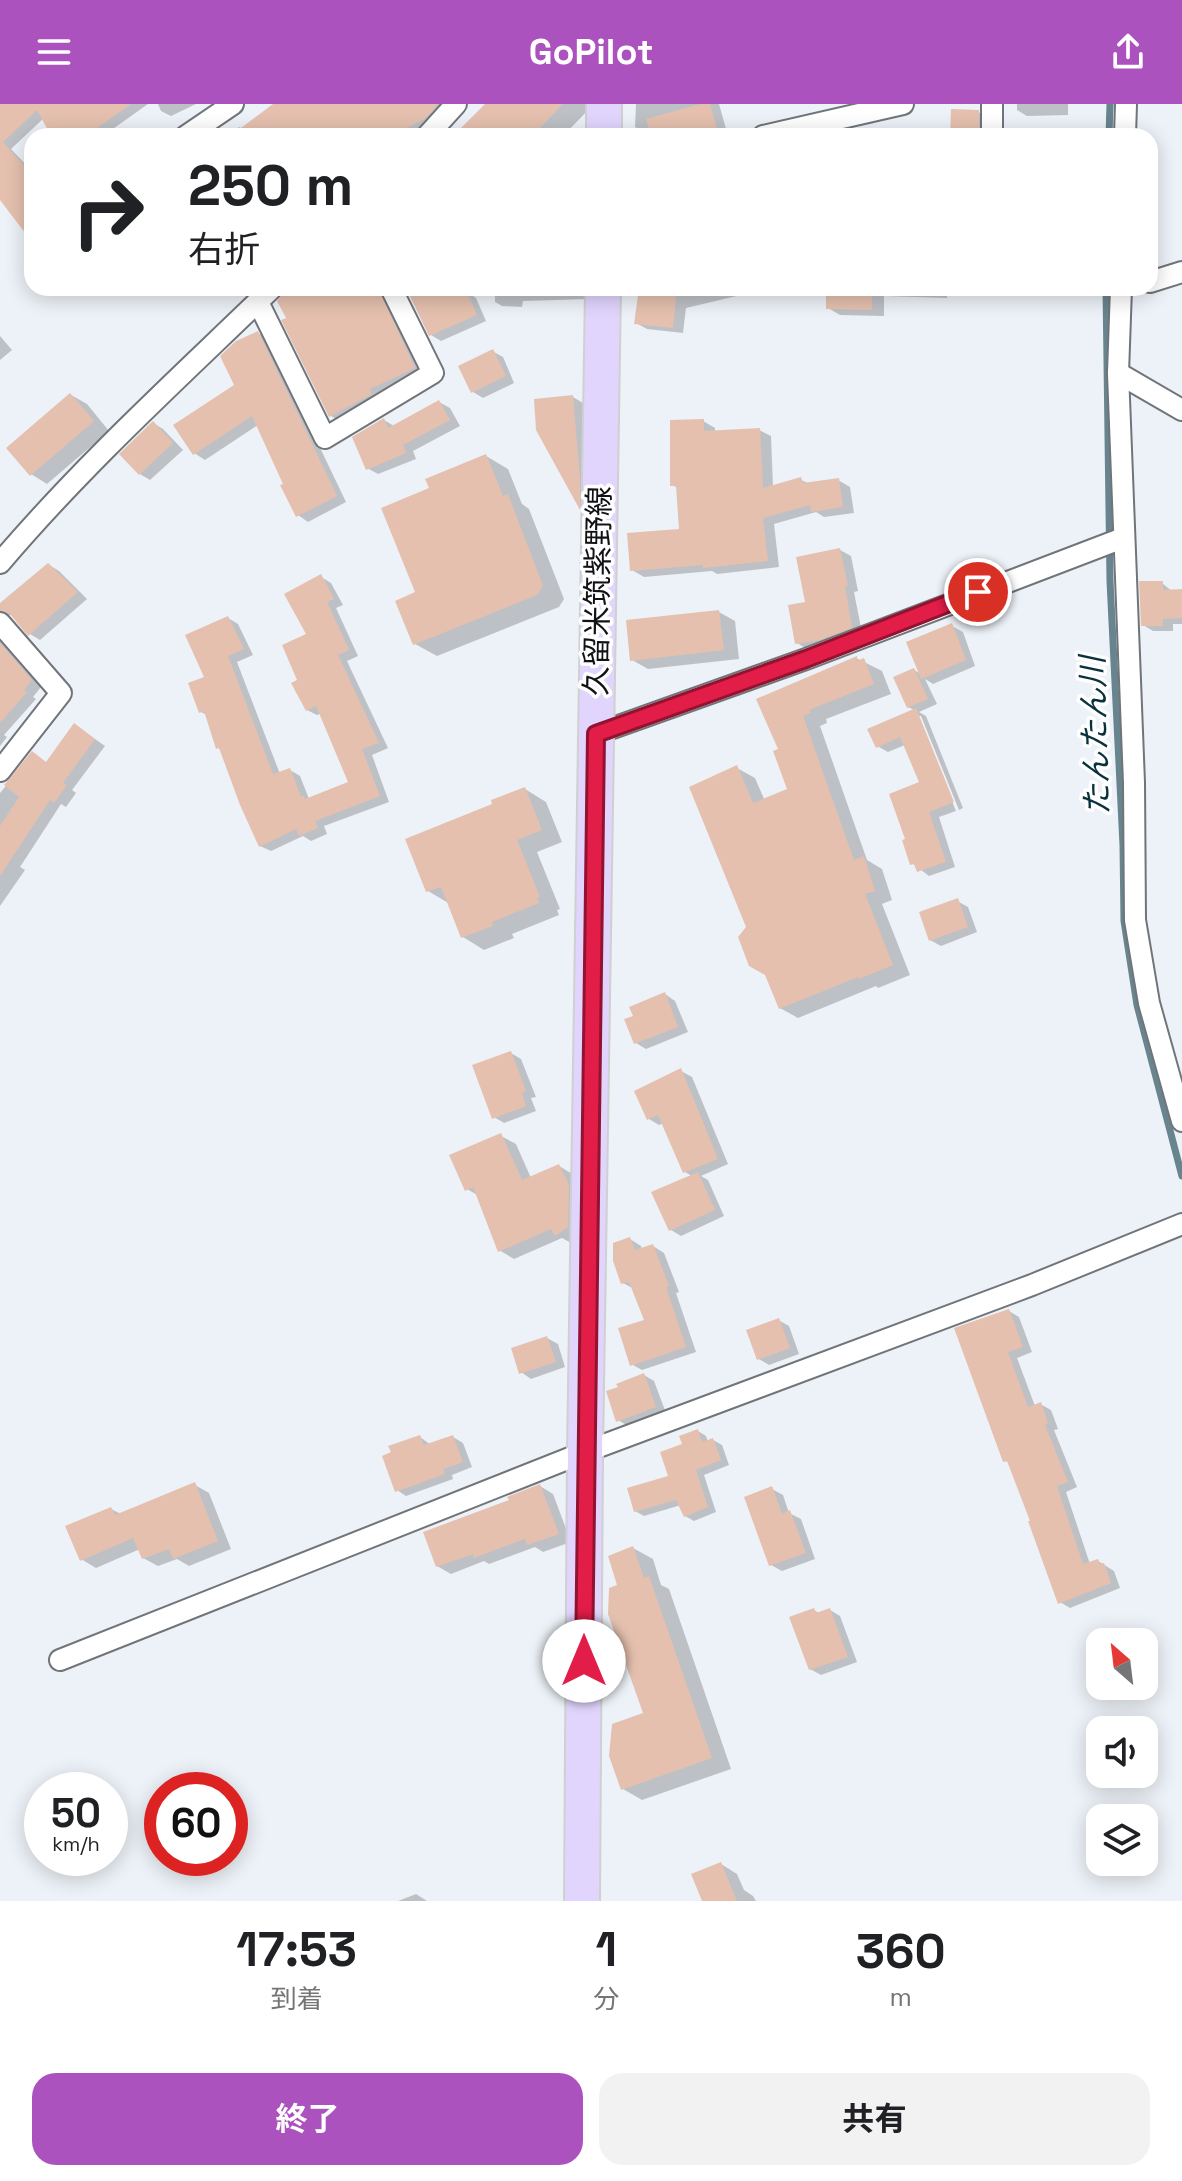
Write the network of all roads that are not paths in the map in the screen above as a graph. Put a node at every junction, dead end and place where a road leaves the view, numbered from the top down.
1 (233, 104) edge
2 (456, 104) edge
3 (604, 104) edge
4 (903, 104) edge
5 (992, 104) edge
6 (1126, 104) edge
7 (198, 128) edge
8 (434, 128) edge
9 (604, 128) edge
10 (798, 128) edge
11 (992, 128) edge
12 (1125, 128) edge
13 (1182, 272) edge
14 (1158, 280) edge
15 (264, 296) edge
16 (265, 296) edge
17 (395, 296) edge
18 (603, 296) edge
19 (1124, 296) edge
20 (1118, 373) junction
21 (1182, 410) edge
22 (1123, 538) junction
23 (0, 563) edge
24 (0, 623) edge
25 (596, 734) junction
26 (0, 771) edge
27 (1182, 1121) edge
28 (1182, 1224) edge
29 (585, 1452) junction
30 (60, 1660) dead end
31 (582, 1901) edge

1 - 7 street
2 - 8 street
3 - 9 main road
4 - 10 street
5 - 11 street
6 - 12 street
13 - 14 street
15 - 23 street
16 - 17 street
18 - 25 main road, 久留米筑紫野線
19 - 20 street
20 - 21 street
20 - 22 street
22 - 25 street
22 - 27 street
24 - 26 street
25 - 29 main road, 久留米筑紫野線
28 - 29 street
29 - 30 street
29 - 31 main road, 久留米筑紫野線

